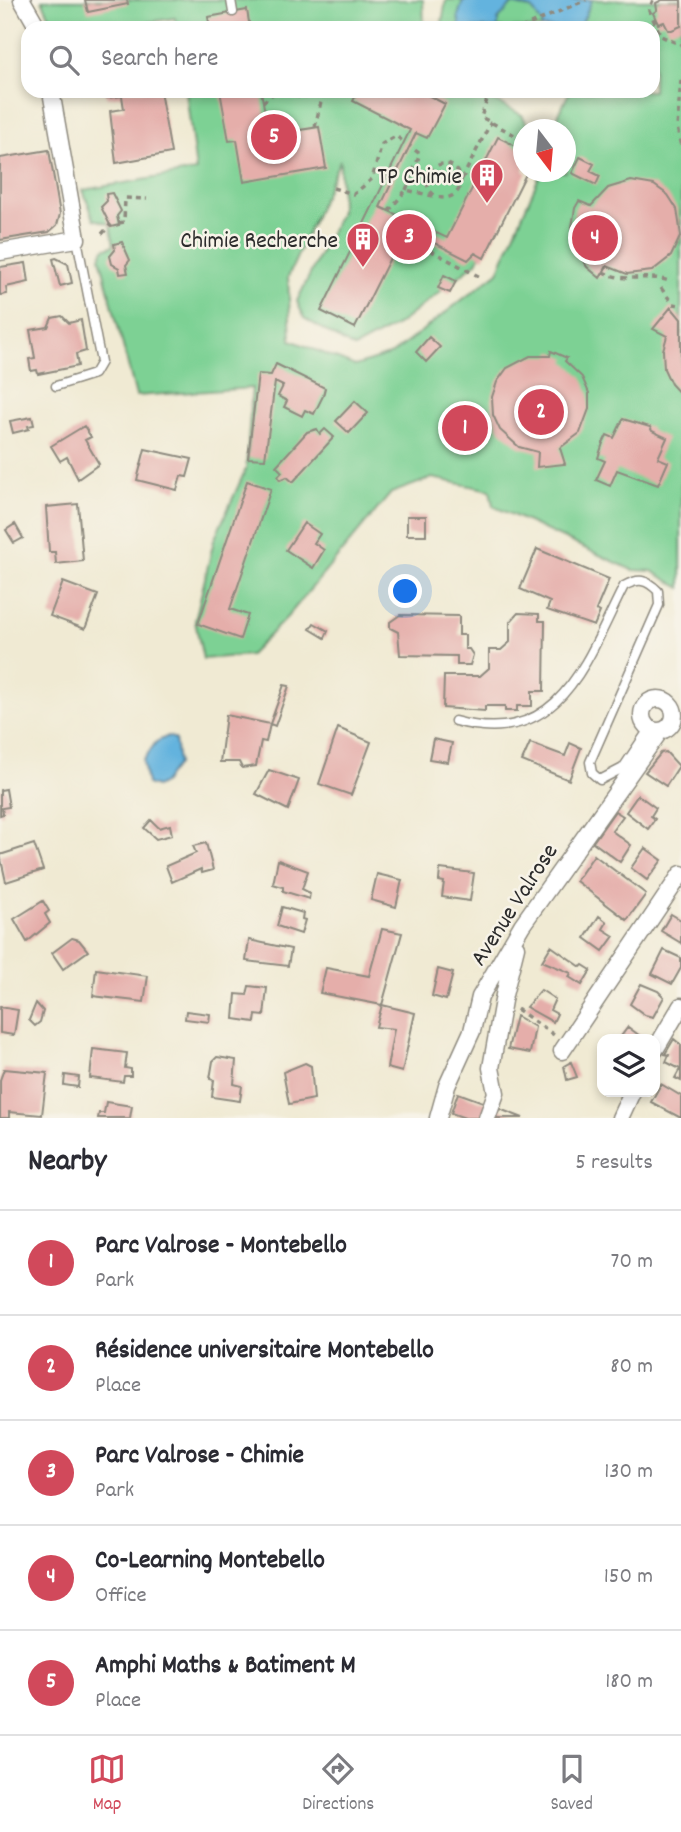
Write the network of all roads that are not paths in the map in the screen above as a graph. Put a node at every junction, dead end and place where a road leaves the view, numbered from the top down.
1 (22, 0) edge
2 (231, 0) edge
3 (233, 12) dead end
4 (34, 21) edge
5 (52, 98) edge
6 (77, 239) junction
7 (0, 252) edge
8 (56, 386) dead end
9 (681, 692) edge
10 (674, 712) junction
11 (455, 721) dead end
12 (654, 730) junction
13 (681, 874) edge
14 (522, 925) junction
15 (681, 1006) edge
16 (660, 1042) edge
17 (564, 1047) road end
18 (630, 1097) edge
19 (438, 1118) edge
20 (487, 1118) edge
21 (620, 1118) edge

1 - 4 street
2 - 3 lane
5 - 6 street
6 - 7 street
6 - 8 lane
9 - 10 street, Avenue Valrose
10 - 12 street, Avenue Valrose
10 - 12 street
11 - 12 lane
12 - 14 street, Avenue Valrose
13 - 17 street
14 - 19 street, Avenue Valrose
14 - 20 street
15 - 16 street
18 - 21 street

